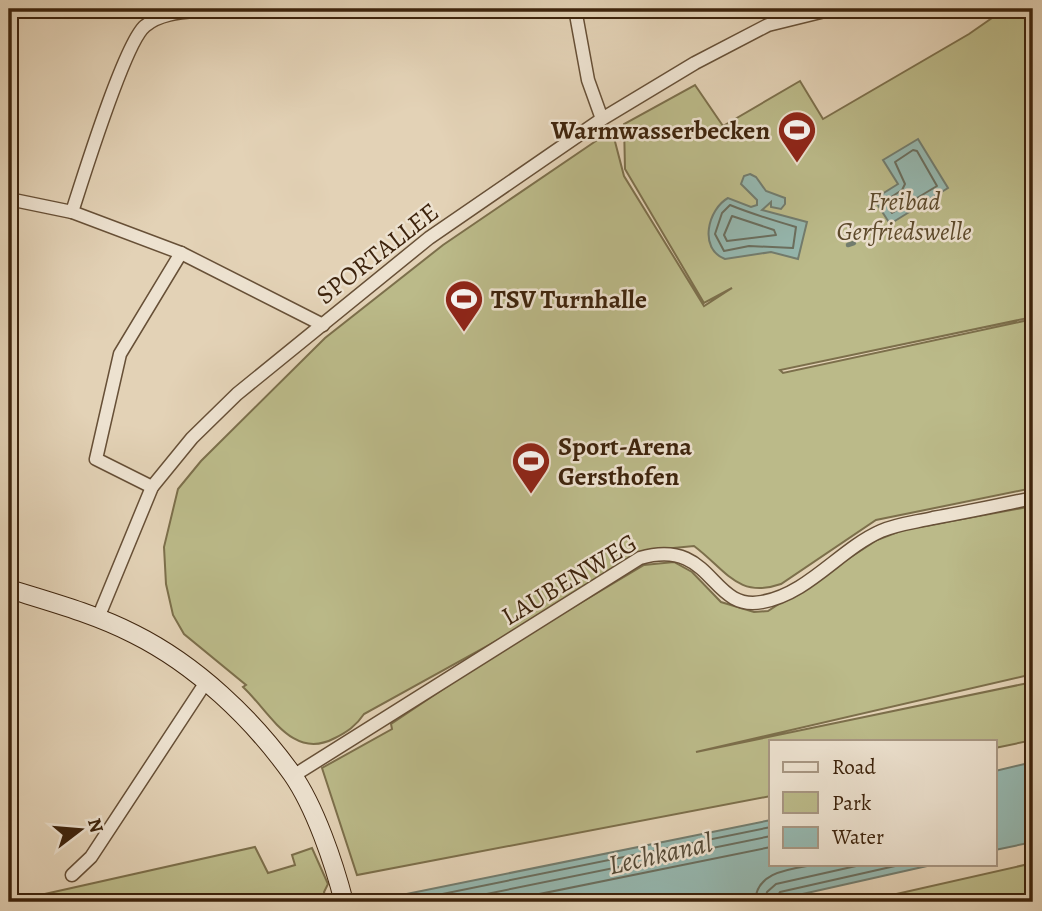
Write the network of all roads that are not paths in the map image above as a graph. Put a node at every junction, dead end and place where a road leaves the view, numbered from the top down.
1 (212, 9) edge
2 (575, 9) edge
3 (833, 9) edge
4 (784, 15) edge
5 (602, 119) junction
6 (9, 199) edge
7 (72, 212) junction
8 (181, 253) junction
9 (323, 325) junction
10 (152, 486) junction
11 (1033, 498) edge
12 (9, 589) edge
13 (99, 618) junction
14 (206, 682) junction
15 (293, 776) junction
16 (72, 875) dead end
17 (342, 895) edge

1 - 7 street
2 - 5 street
3 - 4 street, SPORTALLEE
4 - 5 street, SPORTALLEE
5 - 9 street, SPORTALLEE
6 - 7 street
7 - 8 street
8 - 9 street
8 - 10 street
9 - 10 street, SPORTALLEE
10 - 13 street, SPORTALLEE
11 - 15 street, LAUBENWEG
12 - 13 main road
13 - 14 main road
14 - 15 main road
14 - 16 street
15 - 17 main road

